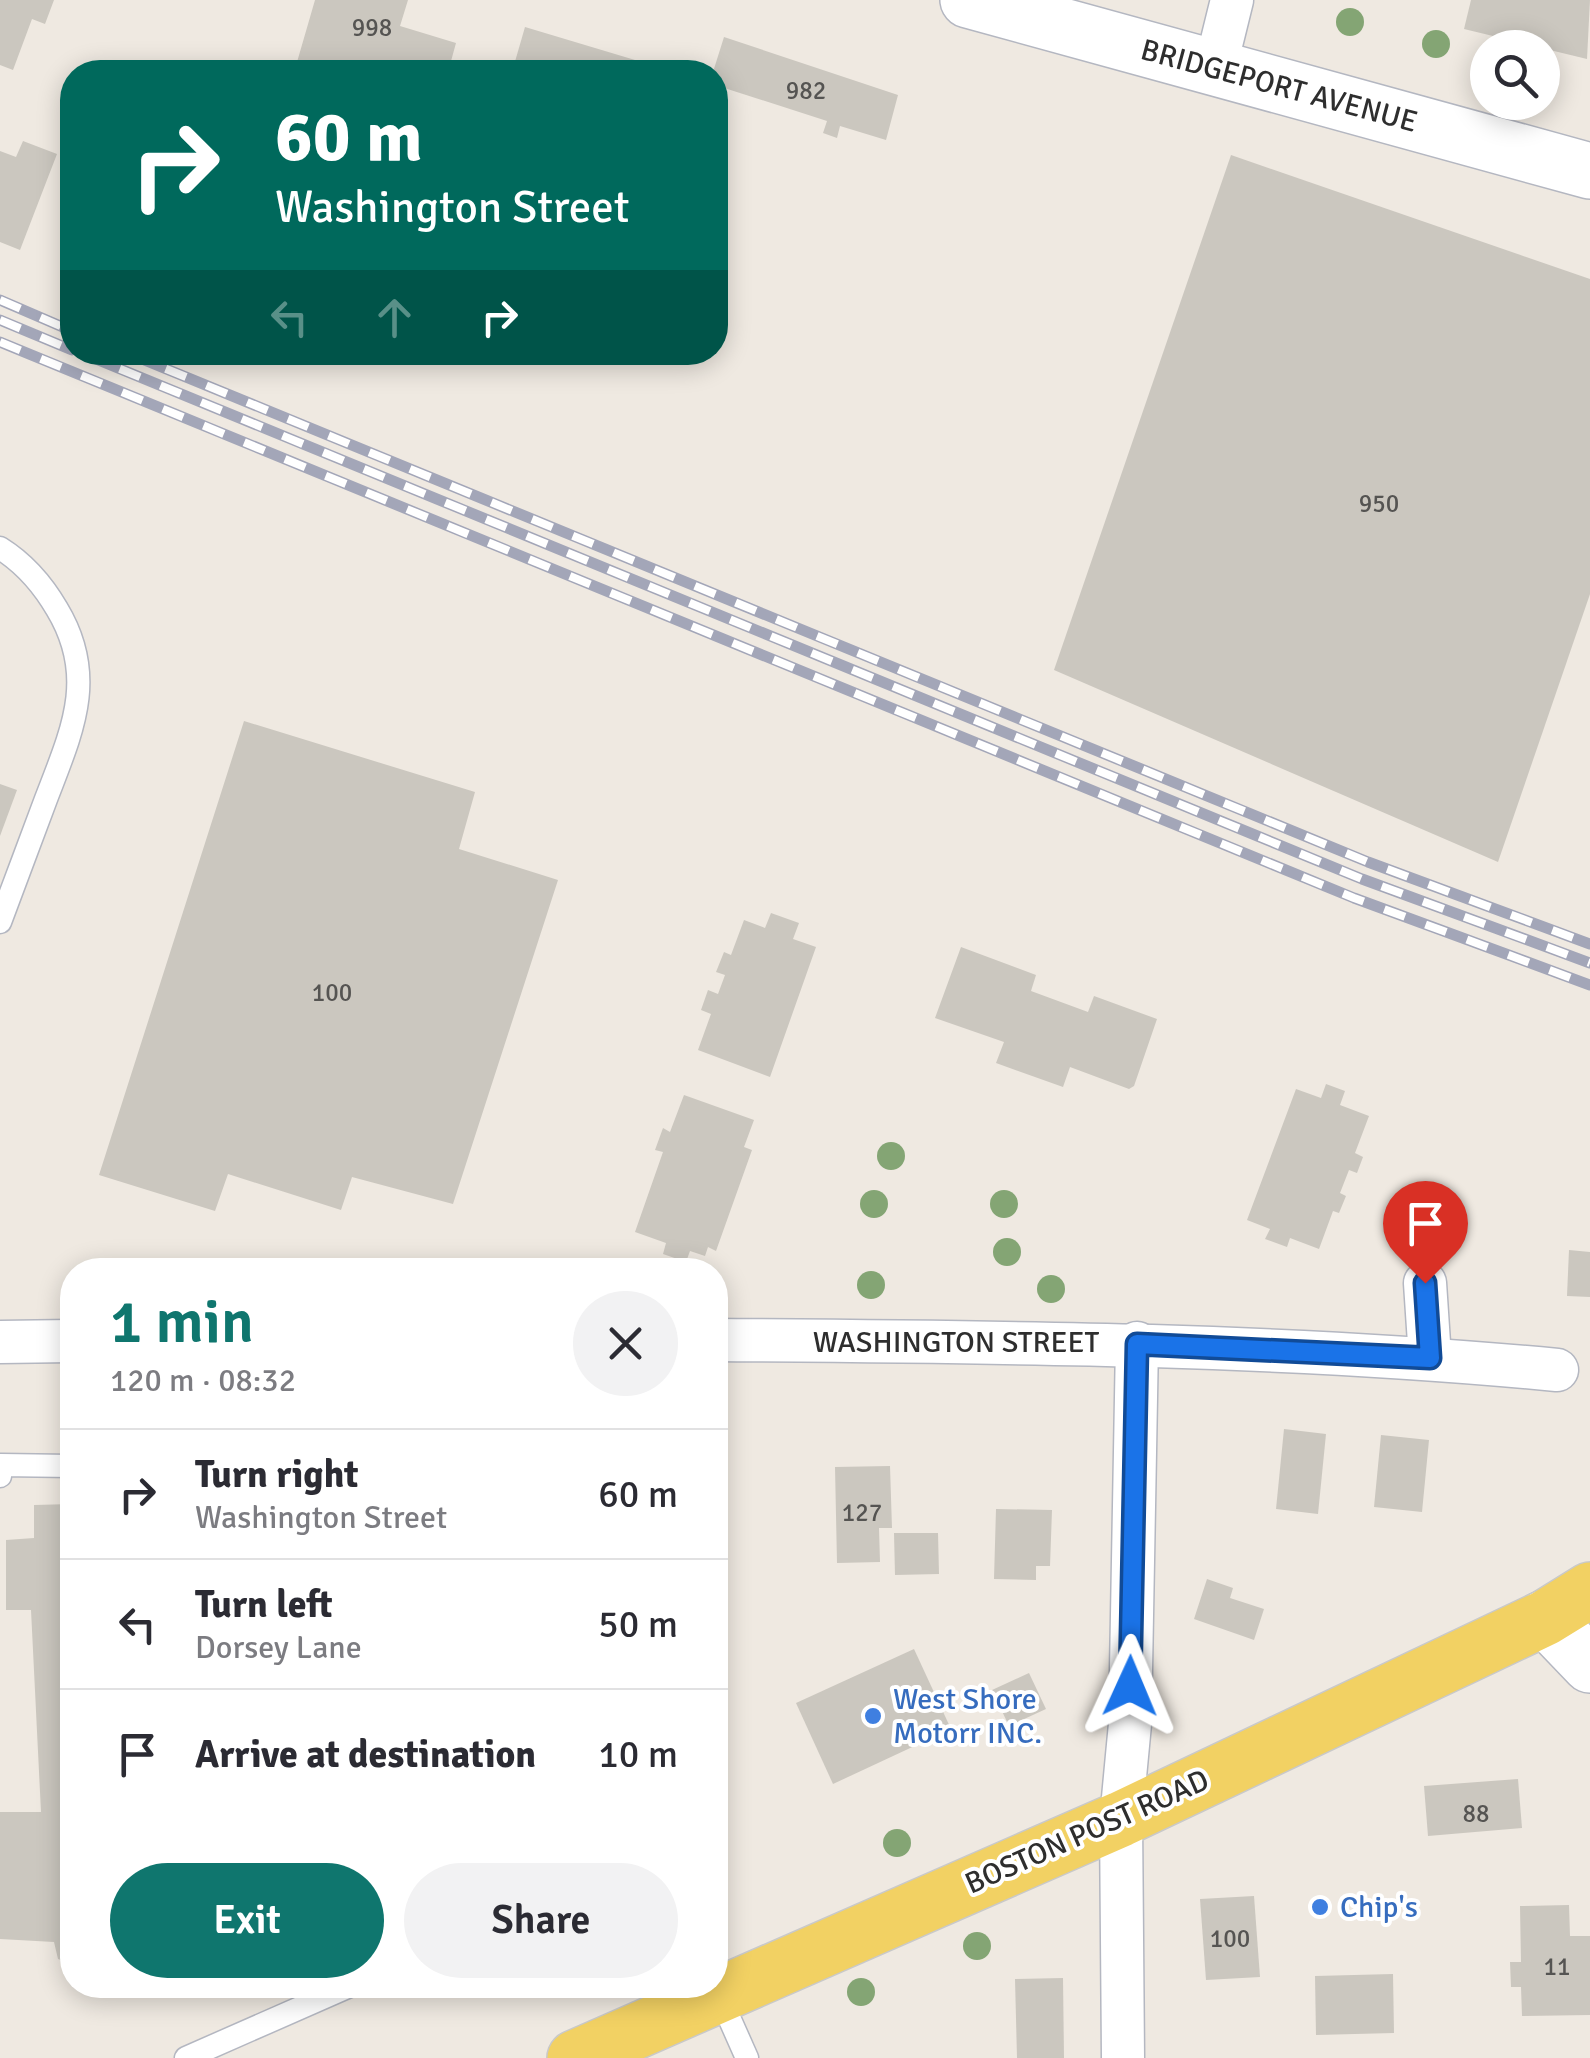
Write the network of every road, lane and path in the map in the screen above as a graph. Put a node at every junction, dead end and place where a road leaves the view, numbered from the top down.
1 (968, 0) edge
2 (1232, 0) edge
3 (1215, 69) junction
4 (1590, 171) edge
5 (0, 548) edge
6 (0, 922) edge
7 (1425, 1283) dead end
8 (728, 1340) edge
9 (60, 1341) edge
10 (0, 1342) edge
11 (1137, 1344) junction
12 (1430, 1358) junction
13 (1557, 1370) dead end
14 (60, 1466) edge
15 (0, 1476) edge
16 (1568, 1604) edge
17 (1590, 1666) edge
18 (1121, 1819) junction
19 (728, 1981) edge
20 (322, 1998) edge
21 (687, 1998) edge
22 (186, 2058) edge
23 (575, 2058) edge
24 (747, 2058) edge
25 (1124, 2058) edge

1 - 3 main road, BRIDGEPORT AVENUE
2 - 3 street
3 - 4 main road, BRIDGEPORT AVENUE
5 - 6 lane
7 - 12 street
8 - 11 street, WASHINGTON STREET
9 - 10 street
11 - 12 street, WASHINGTON STREET
11 - 18 street
12 - 13 street, WASHINGTON STREET
14 - 15 lane
16 - 17 main road
16 - 18 main road, BOSTON POST ROAD
18 - 19 main road, BOSTON POST ROAD
18 - 25 street
20 - 22 lane
21 - 23 main road, BOSTON POST ROAD
21 - 24 lane

